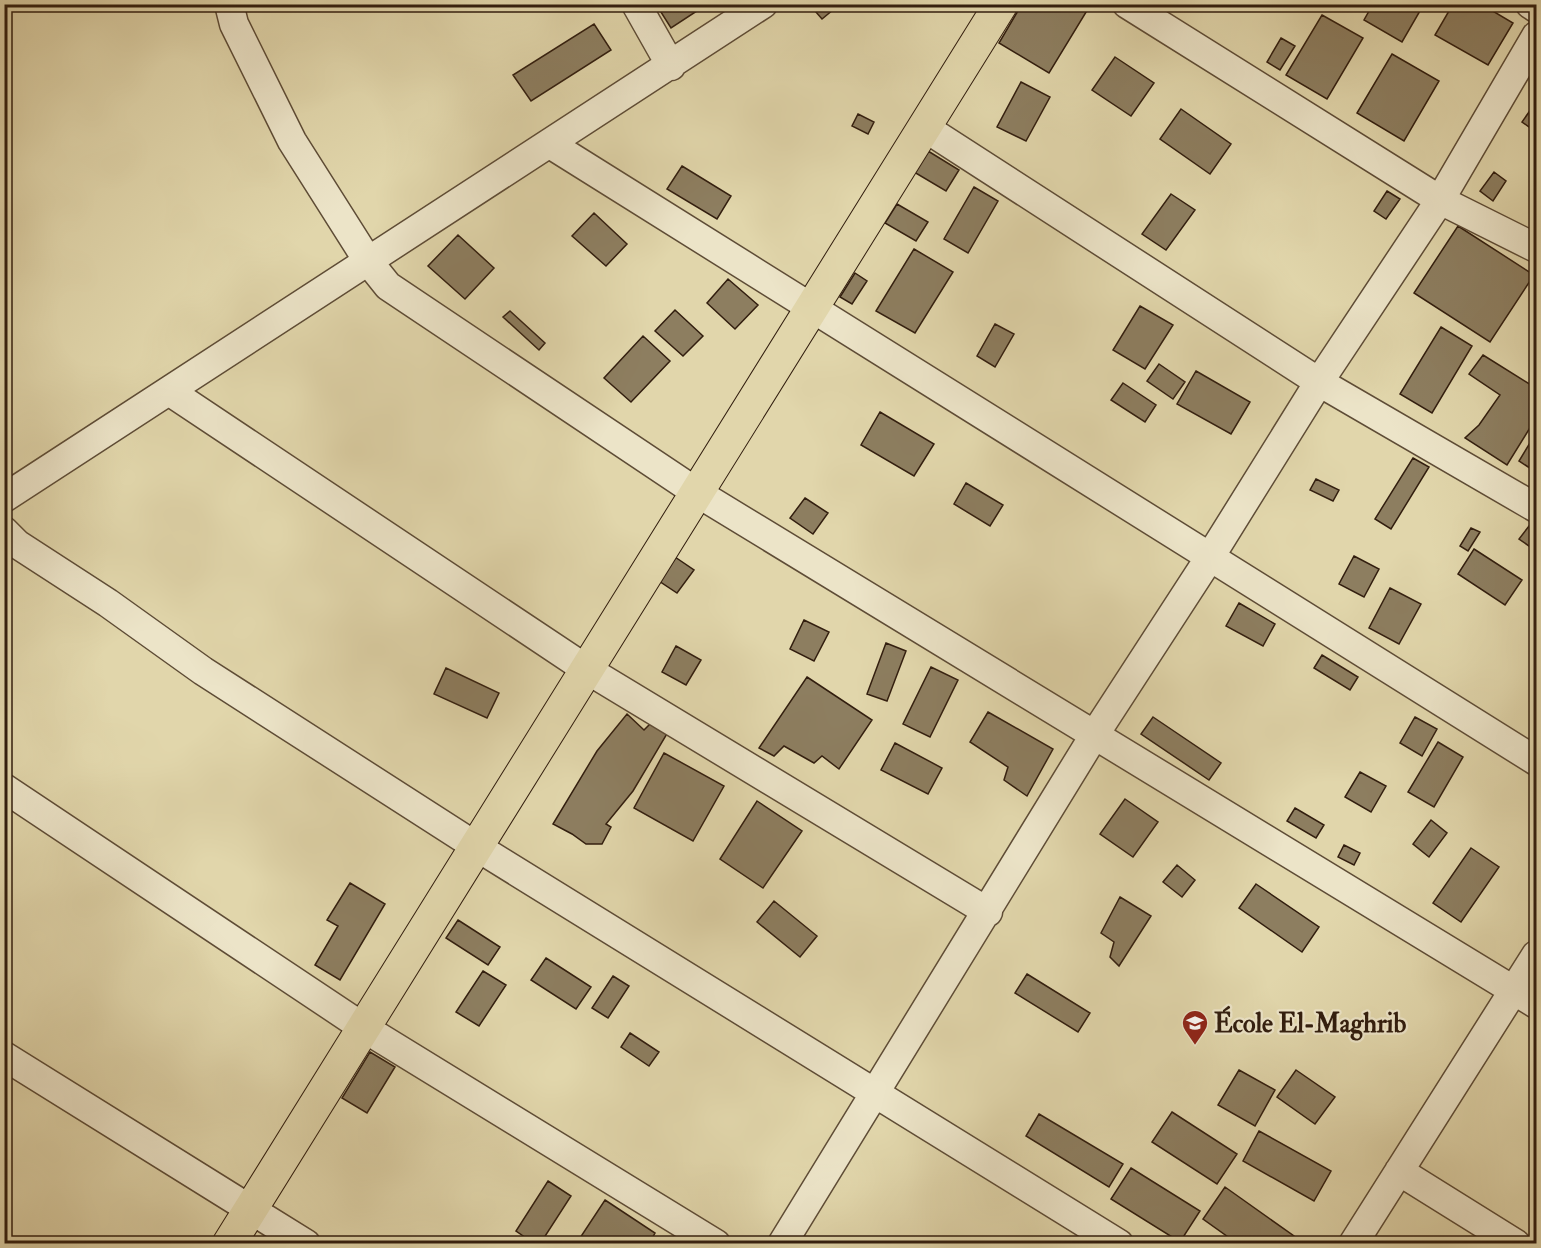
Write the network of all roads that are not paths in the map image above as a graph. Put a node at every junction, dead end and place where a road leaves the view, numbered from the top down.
1 (229, 4) edge
2 (636, 4) edge
3 (763, 4) edge
4 (1001, 4) edge
5 (1127, 4) edge
6 (1530, 4) edge
7 (1536, 8) edge
8 (1536, 36) edge
9 (671, 66) junction
10 (924, 127) junction
11 (550, 144) junction
12 (1440, 200) junction
13 (1536, 248) edge
14 (368, 261) junction
15 (811, 308) junction
16 (1319, 382) junction
17 (169, 391) junction
18 (696, 492) junction
19 (4, 498) edge
20 (1536, 508) edge
21 (4, 531) edge
22 (1210, 557) junction
23 (586, 669) junction
24 (1095, 735) junction
25 (1536, 761) edge
26 (4, 788) edge
27 (477, 847) junction
28 (988, 912) junction
29 (1536, 955) edge
30 (1525, 997) edge
31 (364, 1028) junction
32 (4, 1056) edge
33 (874, 1093) junction
34 (1399, 1171) junction
35 (249, 1209) junction
36 (228, 1244) edge
37 (306, 1244) edge
38 (716, 1244) edge
39 (782, 1244) edge
40 (1119, 1244) edge
41 (1353, 1244) edge
42 (1516, 1244) edge

1 - 14 street
2 - 9 street
3 - 9 street
4 - 10 main road
5 - 12 street
6 - 7 street
8 - 12 street
9 - 11 street
10 - 15 main road
10 - 16 street
11 - 14 street
11 - 15 street
12 - 13 street
12 - 16 street
14 - 17 street
14 - 18 street
15 - 18 main road
15 - 22 street
16 - 20 street
16 - 22 street
17 - 19 street
17 - 23 street
18 - 23 main road
18 - 24 street
21 - 27 street
22 - 24 street
22 - 25 street
23 - 27 main road
23 - 28 street
24 - 28 street
24 - 30 street
26 - 31 street
27 - 31 main road
27 - 33 street
28 - 33 street
29 - 30 street
30 - 34 street
31 - 35 main road
31 - 38 street
32 - 35 street
33 - 39 street
33 - 40 street
34 - 41 street
34 - 42 street
35 - 36 main road
35 - 37 street

